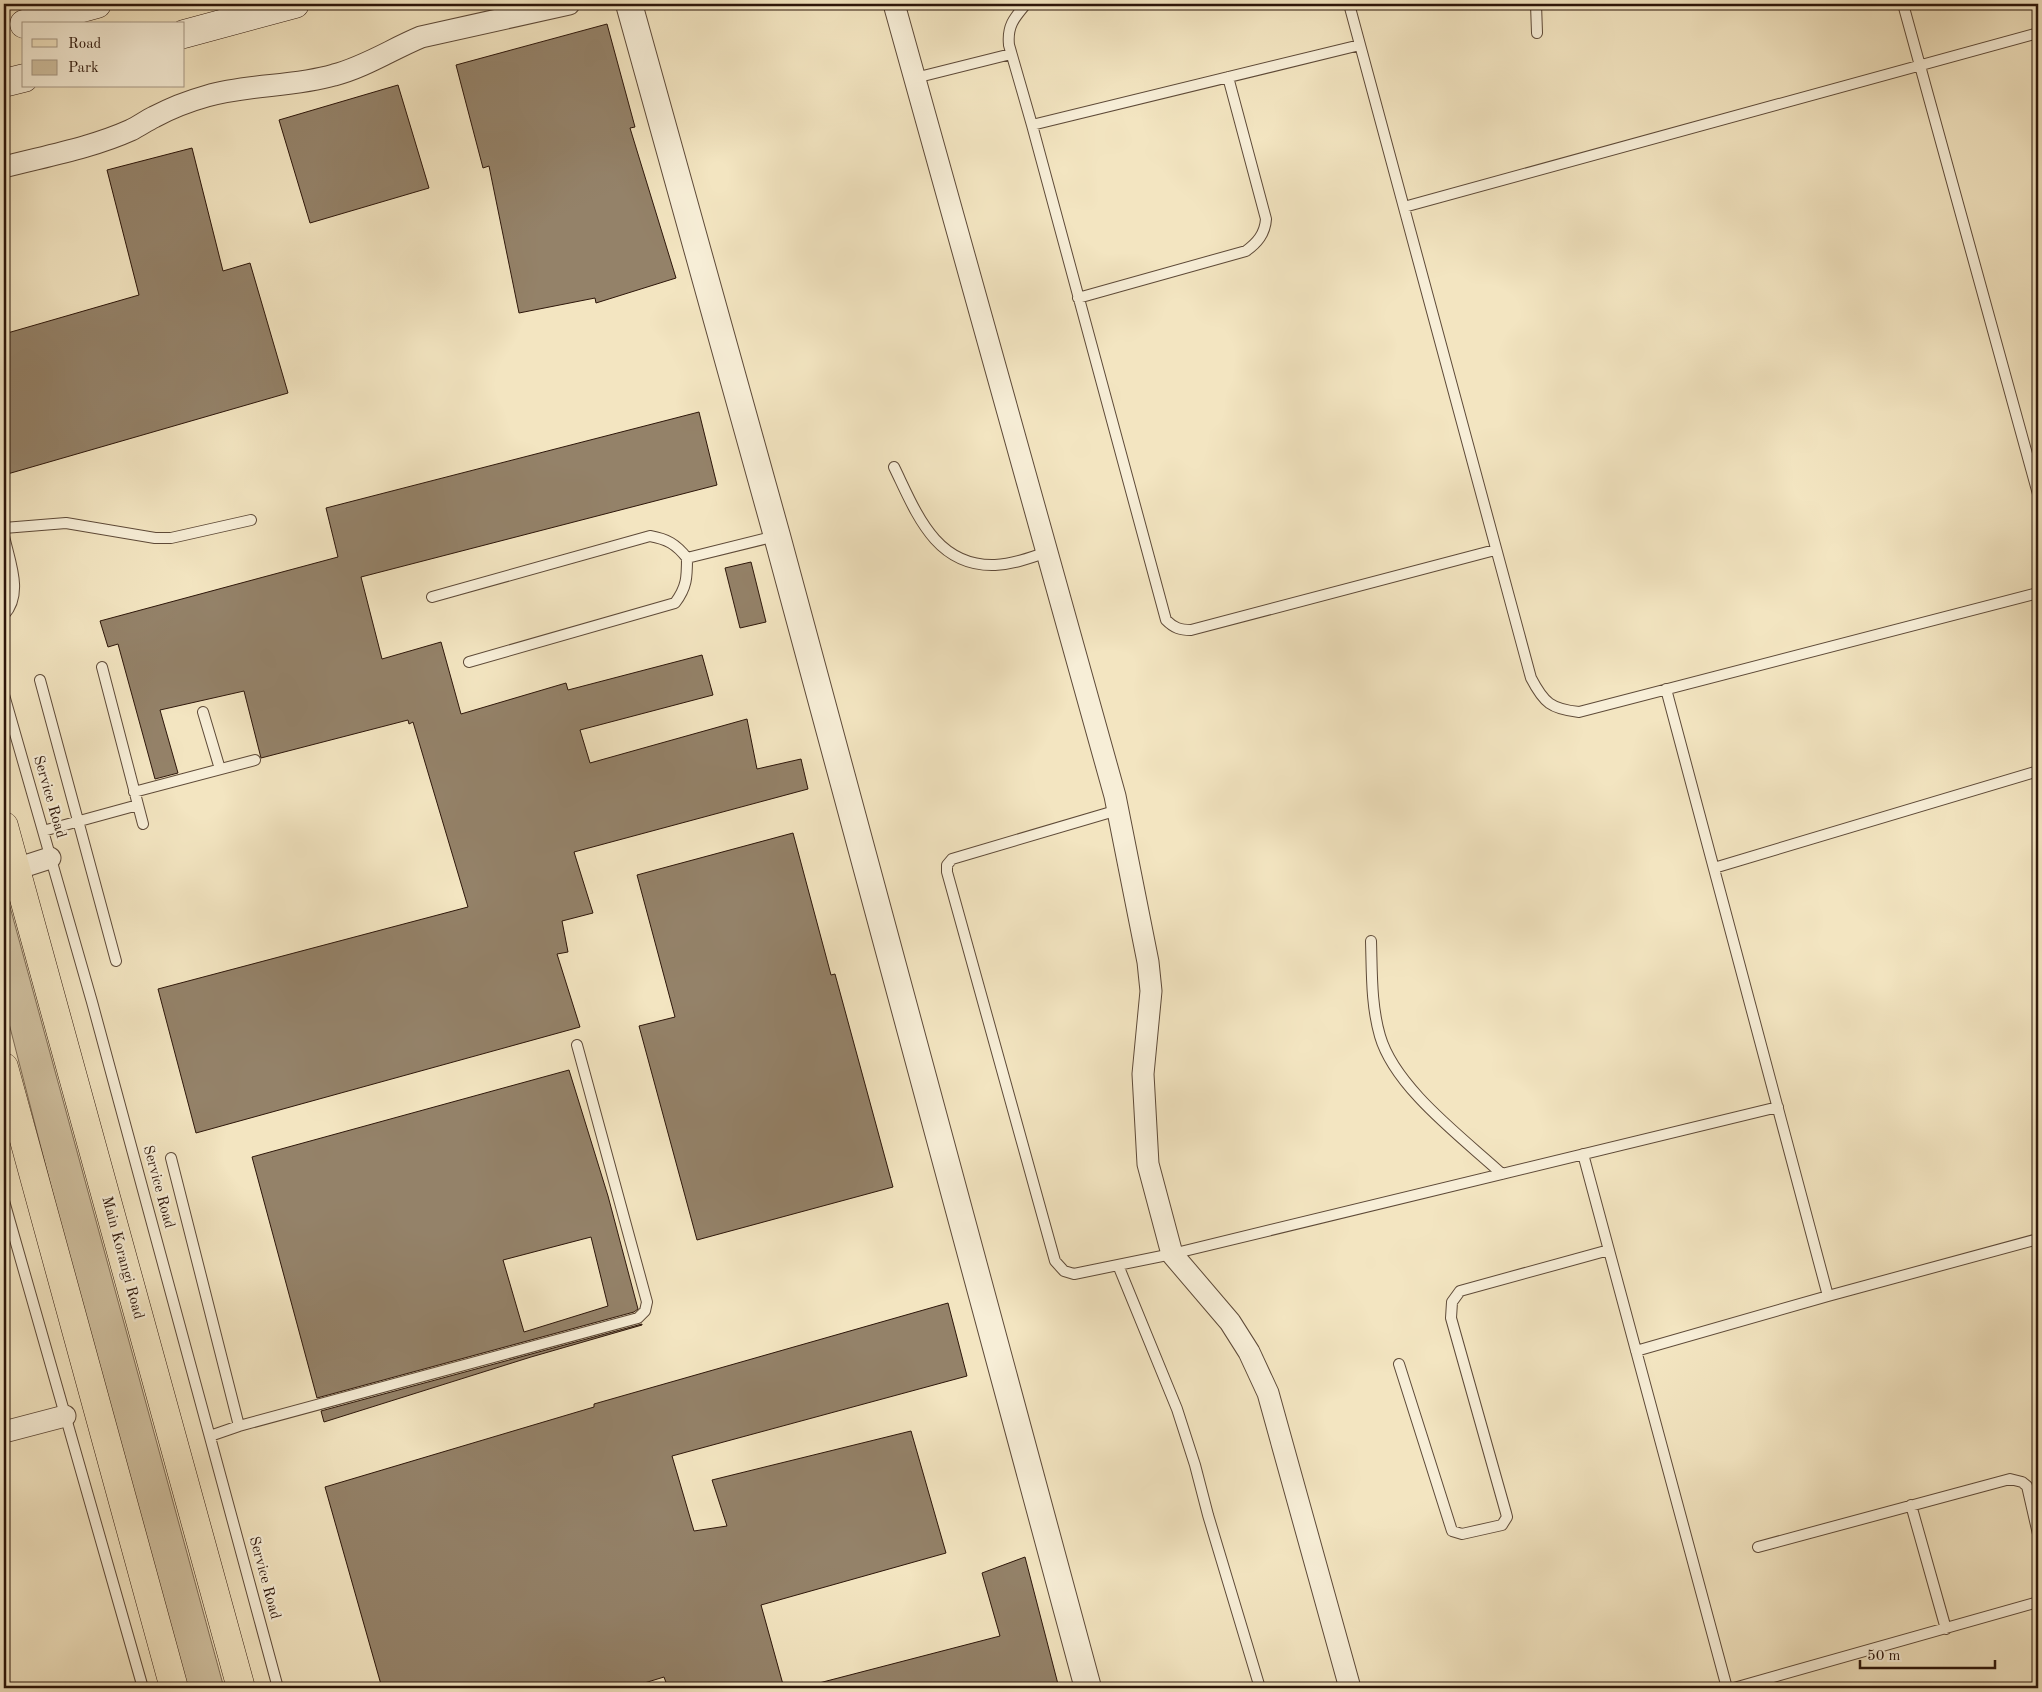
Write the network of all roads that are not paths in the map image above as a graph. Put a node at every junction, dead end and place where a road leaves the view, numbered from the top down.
1 (97, 4) edge
2 (295, 4) edge
3 (569, 4) edge
4 (629, 4) edge
5 (894, 4) edge
6 (1026, 4) edge
7 (1350, 4) edge
8 (1536, 4) edge
9 (1903, 4) edge
10 (67, 8) edge
11 (29, 22) edge
12 (22, 24) edge
13 (4, 29) edge
14 (1537, 33) dead end
15 (2038, 33) edge
16 (185, 34) edge
17 (1360, 45) junction
18 (1011, 54) junction
19 (1921, 66) junction
20 (1228, 77) junction
21 (22, 78) edge
22 (915, 78) junction
23 (4, 83) edge
24 (1032, 125) junction
25 (4, 167) edge
26 (1404, 207) junction
27 (1078, 298) junction
28 (894, 467) dead end
29 (2038, 489) edge
30 (251, 520) dead end
31 (4, 528) edge
32 (4, 536) edge
33 (777, 536) junction
34 (1496, 550) junction
35 (1048, 552) junction
36 (687, 558) junction
37 (2038, 592) edge
38 (432, 597) dead end
39 (4, 615) edge
40 (469, 662) dead end
41 (102, 667) dead end
42 (40, 680) dead end
43 (1666, 690) junction
44 (4, 695) edge
45 (203, 712) dead end
46 (255, 760) dead end
47 (220, 769) junction
48 (2038, 771) edge
49 (134, 792) junction
50 (138, 805) junction
51 (1118, 810) junction
52 (78, 822) junction
53 (143, 824) dead end
54 (4, 826) edge
55 (43, 831) junction
56 (50, 858) junction
57 (16, 868) junction
58 (1714, 868) junction
59 (1371, 941) dead end
60 (116, 960) dead end
61 (577, 1045) dead end
62 (4, 1067) edge
63 (1778, 1107) junction
64 (1583, 1154) junction
65 (171, 1158) dead end
66 (1502, 1174) junction
67 (4, 1201) edge
68 (2038, 1239) edge
69 (1609, 1250) junction
70 (1172, 1254) junction
71 (1118, 1265) junction
72 (1828, 1296) junction
73 (1636, 1351) junction
74 (1399, 1364) dead end
75 (65, 1416) junction
76 (239, 1426) junction
77 (4, 1432) edge
78 (210, 1436) junction
79 (1911, 1505) junction
80 (2038, 1534) edge
81 (1758, 1547) dead end
82 (2038, 1602) edge
83 (1946, 1628) junction
84 (143, 1688) edge
85 (174, 1688) edge
86 (241, 1688) edge
87 (278, 1688) edge
88 (1088, 1688) edge
89 (1260, 1688) edge
90 (1350, 1688) edge
91 (1727, 1688) edge
92 (1734, 1688) edge

1 - 10 main road
2 - 16 main road
3 - 25 street
4 - 33 street
5 - 22 street
6 - 18 lane
7 - 17 lane
8 - 14 lane
9 - 19 lane
10 - 11 main road
12 - 13 main road
15 - 19 lane
17 - 20 lane
17 - 26 lane
18 - 22 lane
18 - 24 lane
19 - 26 lane
19 - 29 lane
20 - 24 lane
20 - 27 lane
21 - 23 main road
22 - 35 street
24 - 27 lane
26 - 34 lane
27 - 34 lane
28 - 35 lane
30 - 31 lane
32 - 39 lane
33 - 36 lane
33 - 88 street
34 - 43 lane
35 - 51 street
36 - 38 lane
36 - 40 lane
37 - 43 lane
41 - 49 lane
42 - 52 lane
43 - 58 lane
44 - 55 lane, Service Road
45 - 47 lane
46 - 47 lane
47 - 49 lane
48 - 58 lane
49 - 50 lane
50 - 52 lane
50 - 53 lane
51 - 70 street
51 - 71 lane
52 - 55 lane
52 - 60 lane
54 - 57 main road, Main Korangi Road
55 - 56 lane, Service Road
56 - 57 street
56 - 78 lane, Service Road
57 - 86 main road, Main Korangi Road
58 - 63 lane
59 - 66 lane
61 - 76 lane
62 - 85 main road
63 - 64 lane
63 - 72 lane
64 - 66 lane
64 - 69 lane
65 - 76 lane
66 - 70 lane
67 - 75 lane
68 - 72 lane
69 - 73 lane
69 - 74 lane
70 - 71 lane
70 - 90 street
71 - 89 lane
72 - 73 lane
73 - 91 lane
75 - 77 street
75 - 84 lane
76 - 78 lane
78 - 87 lane, Service Road
79 - 80 lane
79 - 81 lane
79 - 83 lane
82 - 83 lane
83 - 92 lane

